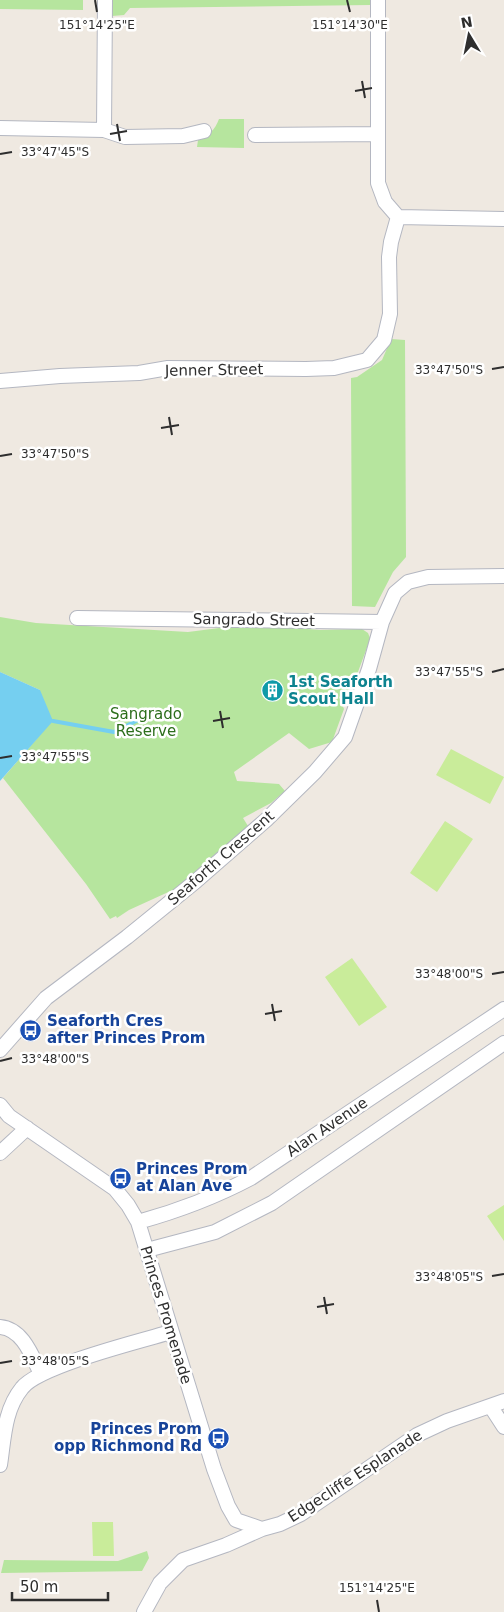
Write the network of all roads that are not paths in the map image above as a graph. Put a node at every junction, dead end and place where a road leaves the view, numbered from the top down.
1 (105, 0) edge
2 (378, 0) edge
3 (0, 128) edge
4 (104, 130) junction
5 (204, 131) dead end
6 (378, 134) junction
7 (256, 135) dead end
8 (398, 217) junction
9 (504, 219) edge
10 (0, 381) edge
11 (504, 576) edge
12 (77, 618) dead end
13 (382, 622) junction
14 (504, 1009) edge
15 (504, 1044) edge
16 (0, 1050) edge
17 (0, 1105) edge
18 (27, 1128) junction
19 (0, 1153) edge
20 (138, 1222) junction
21 (147, 1250) junction
22 (0, 1327) edge
23 (171, 1332) junction
24 (41, 1374) junction
25 (504, 1401) edge
26 (491, 1406) junction
27 (504, 1427) edge
28 (0, 1463) edge
29 (262, 1529) junction
30 (144, 1612) edge

1 - 4 street
2 - 6 street
3 - 4 street
4 - 5 street
6 - 7 street
6 - 8 street
8 - 9 street
8 - 10 street, Jenner Street
11 - 13 street
12 - 13 street, Sangrado Street
13 - 16 street, Seaforth Crescent
14 - 20 street, Alan Avenue
15 - 21 street, Alan Avenue
17 - 18 street
18 - 19 street
18 - 20 street, Princes Promenade
20 - 21 street, Princes Promenade
21 - 23 street, Princes Promenade
22 - 24 street
23 - 24 street
23 - 29 street, Princes Promenade
24 - 28 street
25 - 26 street, Edgecliffe Esplanade
26 - 27 street
26 - 29 street, Edgecliffe Esplanade
29 - 30 street, Edgecliffe Esplanade

